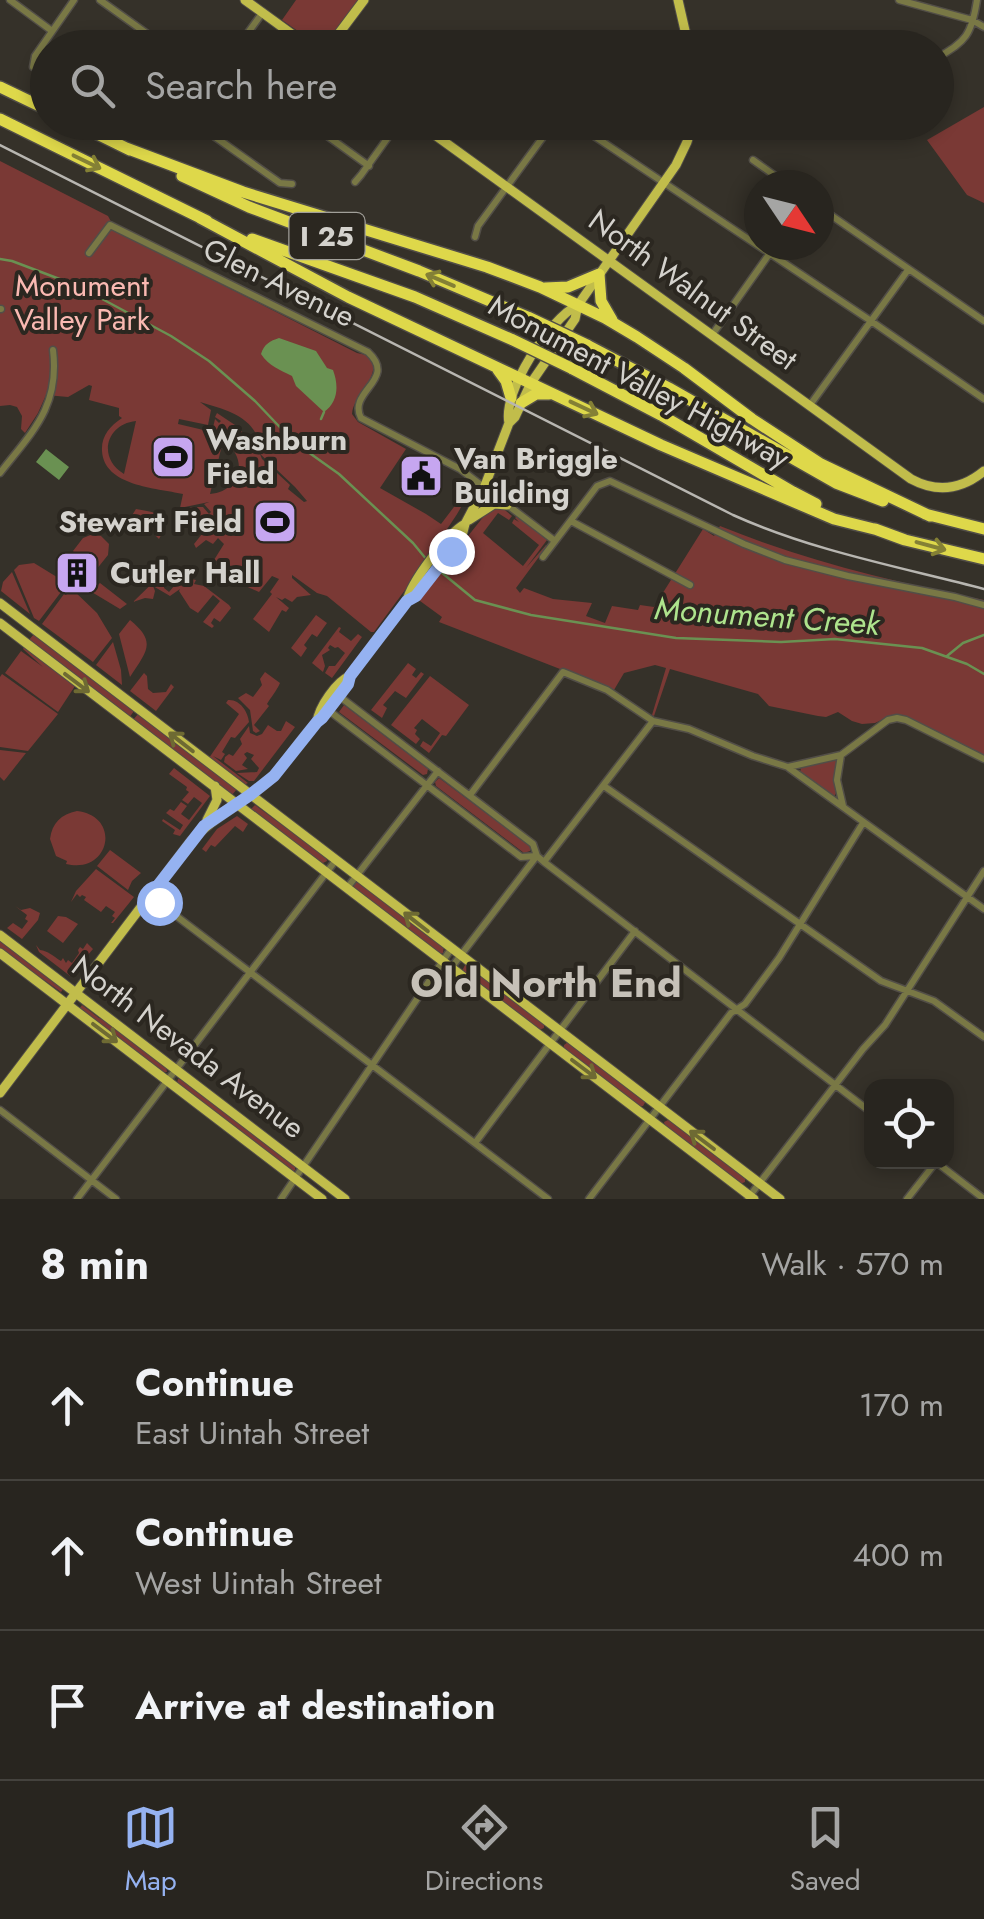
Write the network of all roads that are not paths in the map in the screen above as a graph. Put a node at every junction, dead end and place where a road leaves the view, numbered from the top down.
1 (10, 0) edge
2 (74, 0) edge
3 (100, 0) edge
4 (246, 0) edge
5 (364, 0) edge
6 (678, 0) edge
7 (899, 0) edge
8 (977, 0) edge
9 (263, 12) junction
10 (972, 20) junction
11 (984, 27) edge
12 (51, 30) edge
13 (53, 30) edge
14 (142, 30) edge
15 (250, 30) edge
16 (287, 30) edge
17 (342, 30) edge
18 (685, 30) edge
19 (954, 48) edge
20 (0, 86) edge
21 (30, 101) edge
22 (0, 119) edge
23 (30, 134) edge
24 (42, 140) edge
25 (110, 140) edge
26 (219, 140) edge
27 (333, 140) edge
28 (386, 140) edge
29 (442, 140) edge
30 (541, 140) edge
31 (599, 140) edge
32 (687, 140) edge
33 (126, 148) junction
34 (753, 160) dead end
35 (368, 166) junction
36 (767, 170) edge
37 (354, 182) dead end
38 (292, 184) dead end
39 (664, 184) junction
40 (506, 187) junction
41 (200, 218) junction
42 (834, 218) edge
43 (744, 236) edge
44 (476, 237) dead end
45 (89, 253) dead end
46 (765, 260) edge
47 (780, 260) edge
48 (608, 261) junction
49 (908, 270) junction
50 (599, 274) junction
51 (540, 288) junction
52 (578, 305) junction
53 (871, 321) junction
54 (984, 321) edge
55 (614, 324) junction
56 (712, 335) junction
57 (53, 350) dead end
58 (496, 367) junction
59 (525, 380) junction
60 (554, 394) junction
61 (984, 399) edge
62 (516, 400) junction
63 (810, 405) junction
64 (2, 468) edge
65 (984, 470) edge
66 (484, 488) junction
67 (507, 505) junction
68 (930, 516) junction
69 (571, 521) junction
70 (465, 523) junction
71 (984, 529) edge
72 (878, 530) junction
73 (555, 541) junction
74 (543, 557) dead end
75 (984, 559) edge
76 (690, 585) dead end
77 (0, 603) edge
78 (984, 605) edge
79 (0, 623) edge
80 (350, 676) junction
81 (339, 696) junction
82 (328, 710) junction
83 (653, 721) junction
84 (317, 722) junction
85 (841, 755) junction
86 (984, 759) edge
87 (788, 767) junction
88 (279, 770) junction
89 (438, 771) junction
90 (428, 784) junction
91 (215, 786) junction
92 (604, 786) junction
93 (250, 795) junction
94 (470, 796) junction
95 (238, 804) junction
96 (843, 806) junction
97 (268, 808) junction
98 (864, 823) junction
99 (204, 826) junction
100 (536, 856) junction
101 (336, 860) junction
102 (544, 862) junction
103 (984, 871) edge
104 (326, 872) junction
105 (356, 876) junction
106 (347, 888) junction
107 (150, 896) junction
108 (967, 898) junction
109 (984, 910) edge
110 (800, 924) junction
111 (634, 932) junction
112 (0, 935) edge
113 (456, 952) junction
114 (0, 953) edge
115 (442, 961) junction
116 (451, 968) junction
117 (250, 972) junction
118 (908, 992) junction
119 (76, 994) junction
120 (68, 1004) junction
121 (738, 1010) junction
122 (559, 1030) junction
123 (984, 1038) edge
124 (549, 1042) junction
125 (373, 1066) junction
126 (176, 1070) junction
127 (167, 1081) junction
128 (835, 1086) junction
129 (0, 1094) edge
130 (659, 1107) junction
131 (864, 1107) edge
132 (0, 1110) edge
133 (650, 1119) junction
134 (475, 1143) junction
135 (303, 1167) junction
136 (931, 1169) edge
137 (945, 1169) edge
138 (295, 1178) junction
139 (92, 1180) junction
140 (760, 1184) junction
141 (750, 1198) edge
142 (77, 1199) edge
143 (116, 1199) edge
144 (281, 1199) edge
145 (322, 1199) edge
146 (345, 1199) edge
147 (548, 1199) edge
148 (590, 1199) edge
149 (780, 1199) edge
150 (907, 1199) edge
151 (984, 1199) edge

1 - 12 street
2 - 13 street
3 - 14 street
4 - 9 main road
5 - 17 main road
6 - 18 main road
7 - 10 street
8 - 10 street
9 - 15 street
9 - 16 main road
10 - 11 street
10 - 19 street
20 - 21 highway
22 -> 23 highway, Monument Valley Highway / I 25
24 -> 41 highway, Monument Valley Highway / I 25
25 - 33 highway, Monument Valley Highway / I 25
26 - 38 street
27 - 35 street
28 - 35 street
29 - 40 main road, North Walnut Street
30 - 40 street
31 - 39 street
32 - 39 main road
33 - 51 highway
68 -> 33 highway, Monument Valley Highway / I 25, bridge
34 - 36 street
35 - 37 street
39 - 43 street
39 - 48 main road
40 - 44 street
40 - 48 main road, North Walnut Street
41 - 58 highway
41 - 72 highway, Monument Valley Highway / I 25, bridge
42 - 49 street
45 - 66 street, Glen Avenue
46 - 56 street
47 - 53 street
48 - 50 main road
48 - 56 main road, North Walnut Street
49 - 53 street
49 - 54 street
50 - 51 highway
50 - 52 main road
50 - 55 highway
51 - 52 highway
52 - 55 highway
52 - 59 main road
53 - 61 street
53 - 63 street
55 - 68 highway
56 - 63 main road, North Walnut Street
57 - 64 street
58 - 59 highway
58 - 62 highway
59 - 60 highway
59 - 62 main road
60 - 62 highway
60 -> 72 highway
62 - 66 main road
63 - 65 main road, North Walnut Street
66 - 67 street, Glen Avenue
66 - 70 main road
67 - 70 main road
67 - 73 street, Glen Avenue
68 - 71 highway, Monument Valley Highway / I 25
69 - 73 street
69 - 76 street
69 - 78 street
70 - 80 main road
72 -> 75 highway, Monument Valley Highway / I 25
73 - 74 street
93 -> 77 main road
79 -> 91 main road
80 - 81 main road
80 - 84 main road
81 - 82 main road
81 - 89 street
82 - 84 main road
82 - 90 street
83 - 87 street
83 - 92 street
83 - 94 street
84 - 88 main road
85 - 86 street
85 - 87 street
85 - 96 street
87 - 96 street
88 - 93 main road
88 - 97 main road
89 - 90 street
89 - 94 street
90 - 100 street
90 - 105 street
91 - 95 main road
91 - 99 main road
92 - 102 street
92 - 110 street
93 - 95 main road
93 - 97 main road
94 - 100 street
95 - 99 main road
95 - 104 main road
96 - 98 street
97 - 101 main road
98 - 108 street
98 - 110 street
99 - 107 main road
100 - 102 street
100 - 113 street
101 - 104 street
101 - 105 main road
102 - 111 street
103 - 108 street
104 - 106 main road
104 - 117 street
105 - 106 street
113 -> 105 main road
106 - 115 main road
107 - 117 street
107 - 119 main road
108 - 109 street
108 - 118 street
110 - 118 street
110 - 121 street
111 - 121 street
111 - 122 street
112 - 119 main road, North Nevada Avenue
113 - 115 street
113 - 116 street
113 - 122 main road
114 - 120 main road, North Nevada Avenue
115 - 116 main road
115 - 125 street
116 - 124 main road
117 - 125 street
117 - 126 street
118 - 123 street
118 - 128 street
119 - 120 main road
119 - 126 main road, North Nevada Avenue
120 -> 127 main road, North Nevada Avenue
120 - 129 main road
121 - 128 street
121 - 130 street
122 - 124 street
122 - 130 main road
124 -> 133 main road
124 - 134 street
125 - 134 street
125 - 135 street
126 - 127 street
126 - 135 main road, North Nevada Avenue
127 - 138 main road, North Nevada Avenue
127 - 139 street
128 - 131 street
128 - 140 street
130 - 133 street
140 -> 130 main road
132 - 139 street
133 - 141 main road
133 - 148 street
134 - 147 street
135 - 138 street
135 - 146 main road, North Nevada Avenue
136 - 150 street
137 - 151 street
138 - 144 street
138 - 145 main road, North Nevada Avenue
139 - 142 street
139 - 143 street
140 - 141 street
140 - 149 main road

